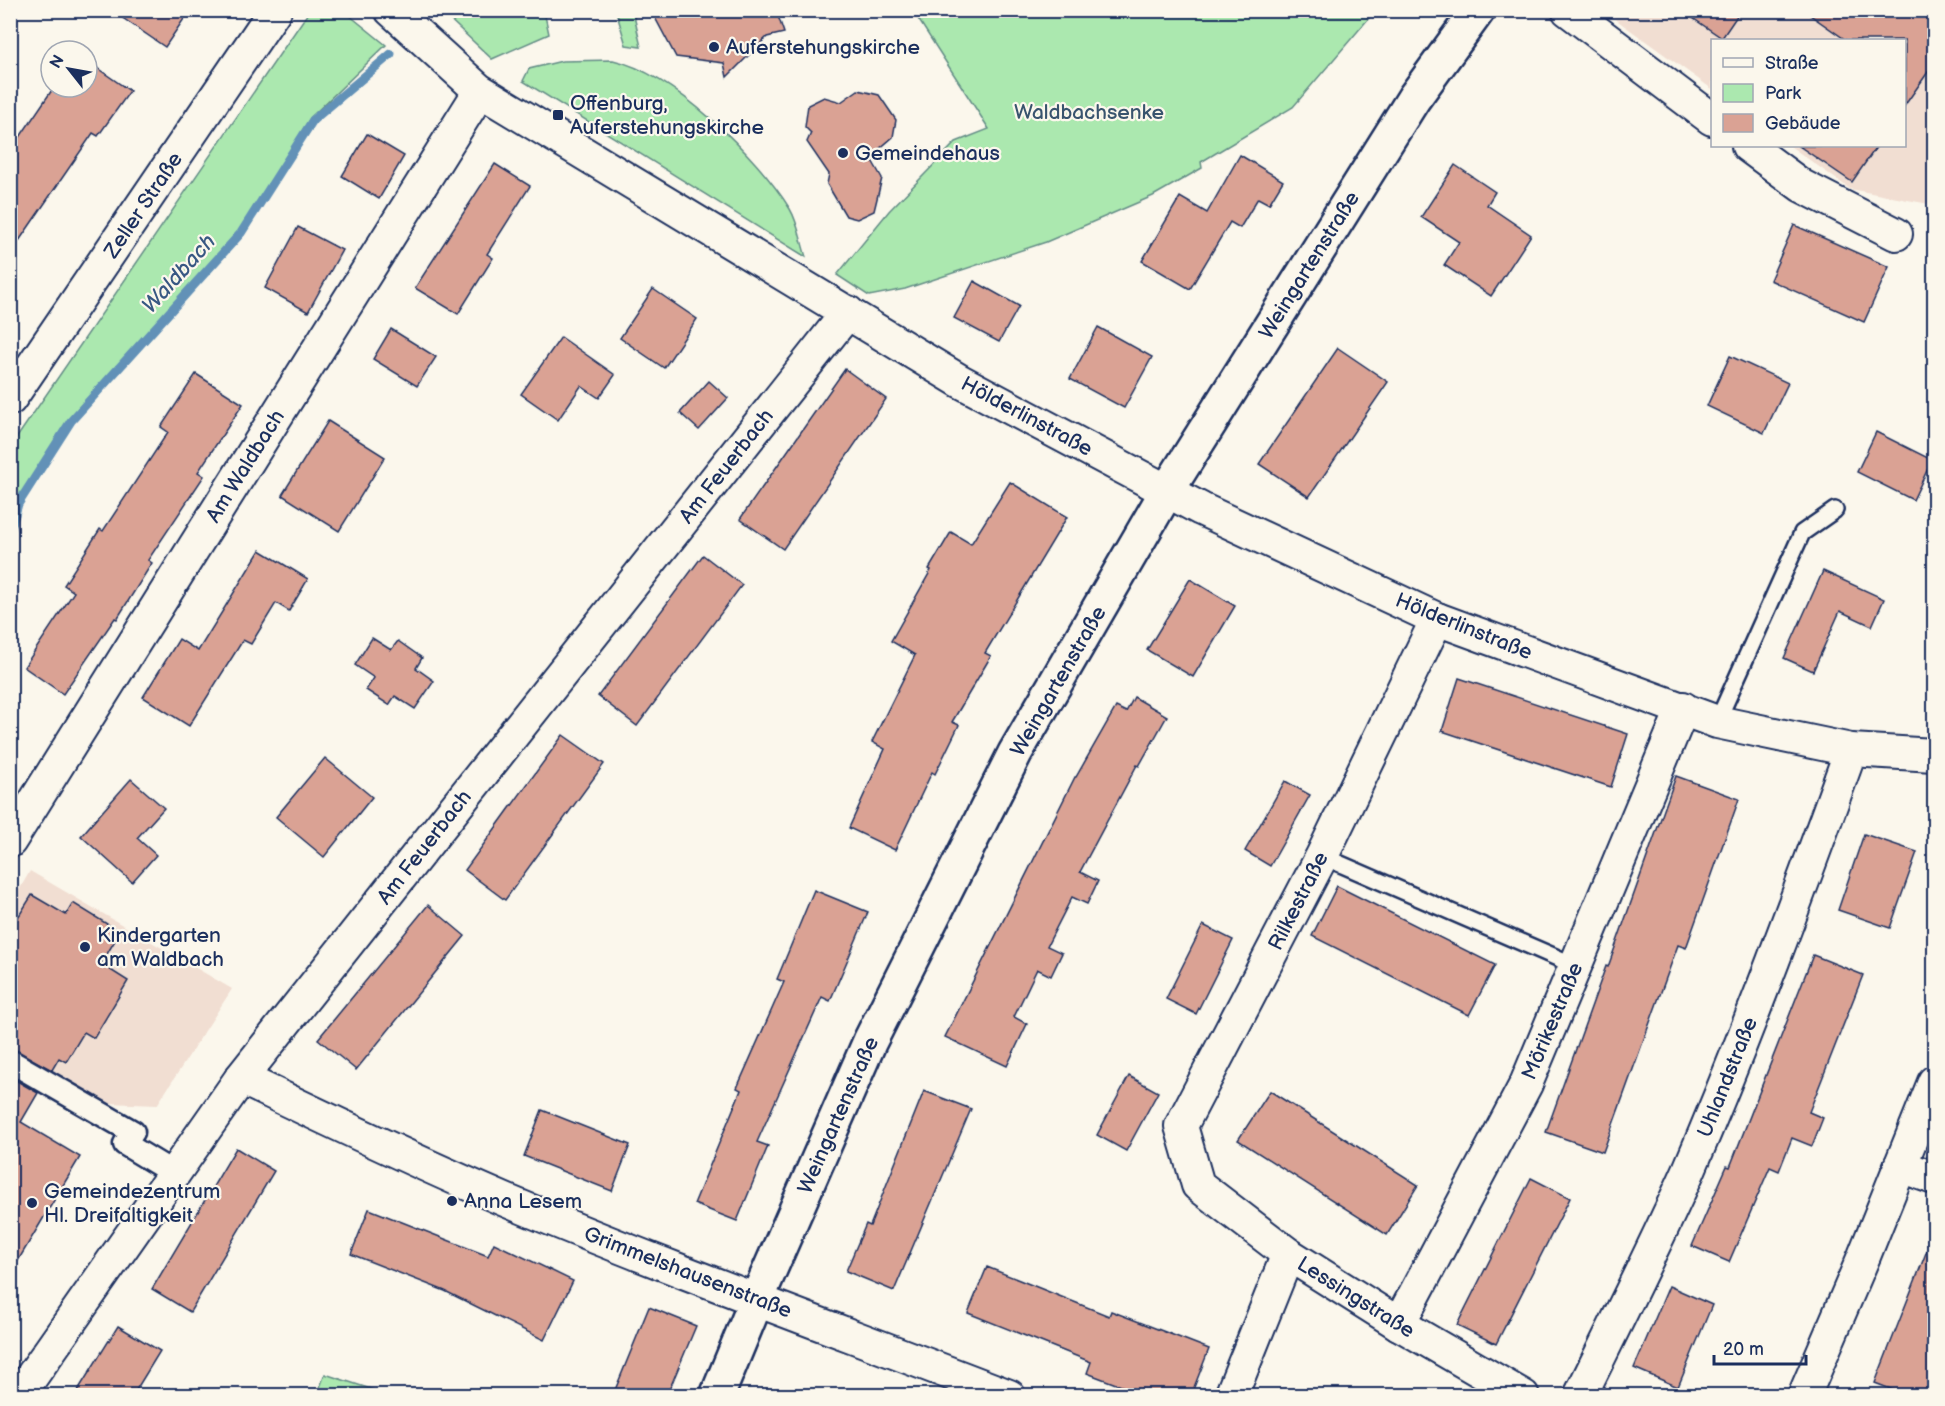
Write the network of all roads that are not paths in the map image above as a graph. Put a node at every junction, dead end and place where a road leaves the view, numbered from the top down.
1 (275, 10) edge
2 (391, 10) edge
3 (1478, 10) edge
4 (1568, 10) edge
5 (480, 91) junction
6 (1711, 117) edge
7 (1749, 147) edge
8 (1896, 234) dead end
9 (848, 312) junction
10 (10, 399) edge
11 (1167, 491) junction
12 (1834, 510) dead end
13 (1437, 619) junction
14 (1683, 708) junction
15 (1717, 722) junction
16 (1851, 750) junction
17 (1935, 755) edge
18 (10, 842) edge
19 (1322, 856) junction
20 (1576, 966) junction
21 (10, 1061) edge
22 (241, 1078) junction
23 (1935, 1082) edge
24 (1900, 1166) junction
25 (173, 1173) junction
26 (1935, 1178) edge
27 (1198, 1185) joint
28 (1288, 1254) junction
29 (757, 1299) junction
30 (1399, 1324) junction
31 (18, 1395) edge
32 (717, 1395) edge
33 (1009, 1395) edge
34 (1231, 1395) edge
35 (1523, 1395) edge
36 (1580, 1395) edge
37 (1804, 1395) edge

1 - 10 street, Zeller Straße
2 - 5 street, Hölderlinstraße
3 - 11 street, Weingartenstraße
4 - 6 street
5 - 9 street, Hölderlinstraße
5 - 18 street, Am Waldbach
7 - 8 street
9 - 11 street, Hölderlinstraße
9 - 22 street, Am Feuerbach
11 - 13 street, Hölderlinstraße
11 - 29 street, Weingartenstraße
12 - 15 lane
13 - 14 street, Hölderlinstraße
13 - 19 street, Rilkestraße
14 - 15 street, Hölderlinstraße
14 - 20 street, Mörikestraße
15 - 16 street, Hölderlinstraße
16 - 17 street, Hölderlinstraße
16 - 36 street, Uhlandstraße
19 - 20 lane
19 - 27 street, Rilkestraße
20 - 30 street, Mörikestraße
21 - 25 street
22 - 25 street, Am Feuerbach
22 - 29 street, Grimmelshausenstraße
23 - 24 street
24 - 26 street
24 - 37 street
25 - 31 street, Am Feuerbach
27 - 28 street, Lessingstraße
28 - 30 street, Lessingstraße
28 - 34 street
29 - 32 street, Weingartenstraße
29 - 33 street, Grimmelshausenstraße
30 - 35 street, Lessingstraße

